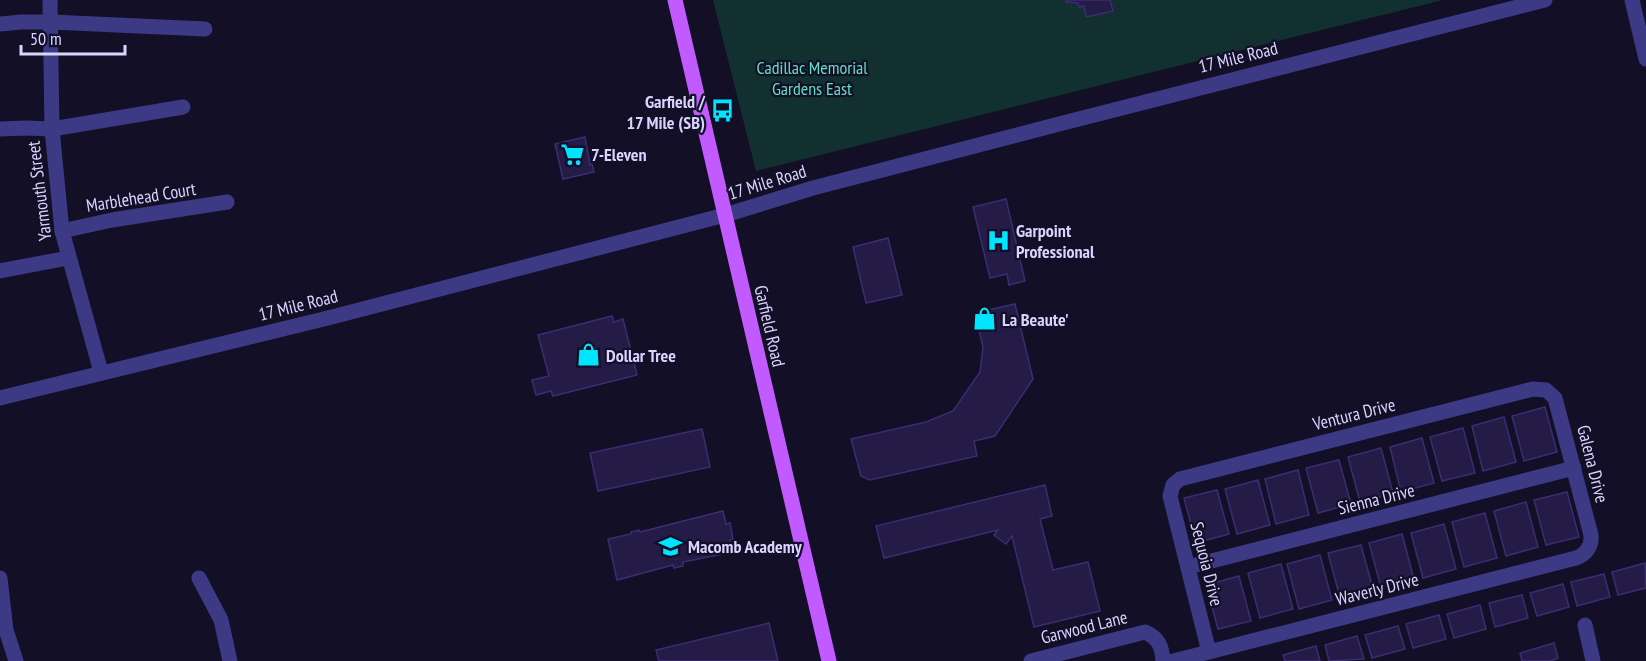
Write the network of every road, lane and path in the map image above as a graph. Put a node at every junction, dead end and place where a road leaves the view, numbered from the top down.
1 (50, 0) edge
2 (675, 0) edge
3 (1545, 0) edge
4 (1632, 0) edge
5 (51, 22) junction
6 (0, 24) edge
7 (205, 29) dead end
8 (1646, 59) edge
9 (183, 107) dead end
10 (0, 129) edge
11 (52, 129) junction
12 (228, 202) dead end
13 (725, 215) junction
14 (62, 231) junction
15 (68, 258) junction
16 (0, 271) edge
17 (101, 372) junction
18 (1546, 390) joint
19 (0, 398) edge
20 (1574, 468) junction
21 (1173, 485) joint
22 (1588, 551) joint
23 (1188, 567) junction
24 (0, 578) edge
25 (199, 578) dead end
26 (1585, 625) dead end
27 (1209, 652) junction
28 (15, 661) edge
29 (230, 661) edge
30 (829, 661) edge
31 (1031, 661) edge
32 (1163, 661) edge
33 (1173, 661) edge
34 (1593, 661) edge

1 - 5 street, Yarmouth Street
2 - 13 main road, Garfield Road
3 - 13 street, 17 Mile Road
4 - 8 street
5 - 6 street
5 - 7 street
5 - 11 street, Yarmouth Street
9 - 11 street
10 - 11 street
11 - 14 street, Yarmouth Street
12 - 14 street, Marblehead Court
13 - 17 street, 17 Mile Road
13 - 30 main road, Garfield Road
14 - 15 street, Yarmouth Street
15 - 16 street
15 - 17 street, Yarmouth Street
17 - 19 street, 17 Mile Road
18 - 20 street, Galena Drive
18 - 21 street, Ventura Drive
20 - 22 street, Galena Drive
20 - 23 street, Sienna Drive
21 - 23 street, Sequoia Drive
22 - 27 street, Waverly Drive
23 - 27 street, Sequoia Drive
24 - 28 street
25 - 29 street
26 - 34 street
27 - 33 street, Waverly Drive
31 - 32 street, Garwood Lane

